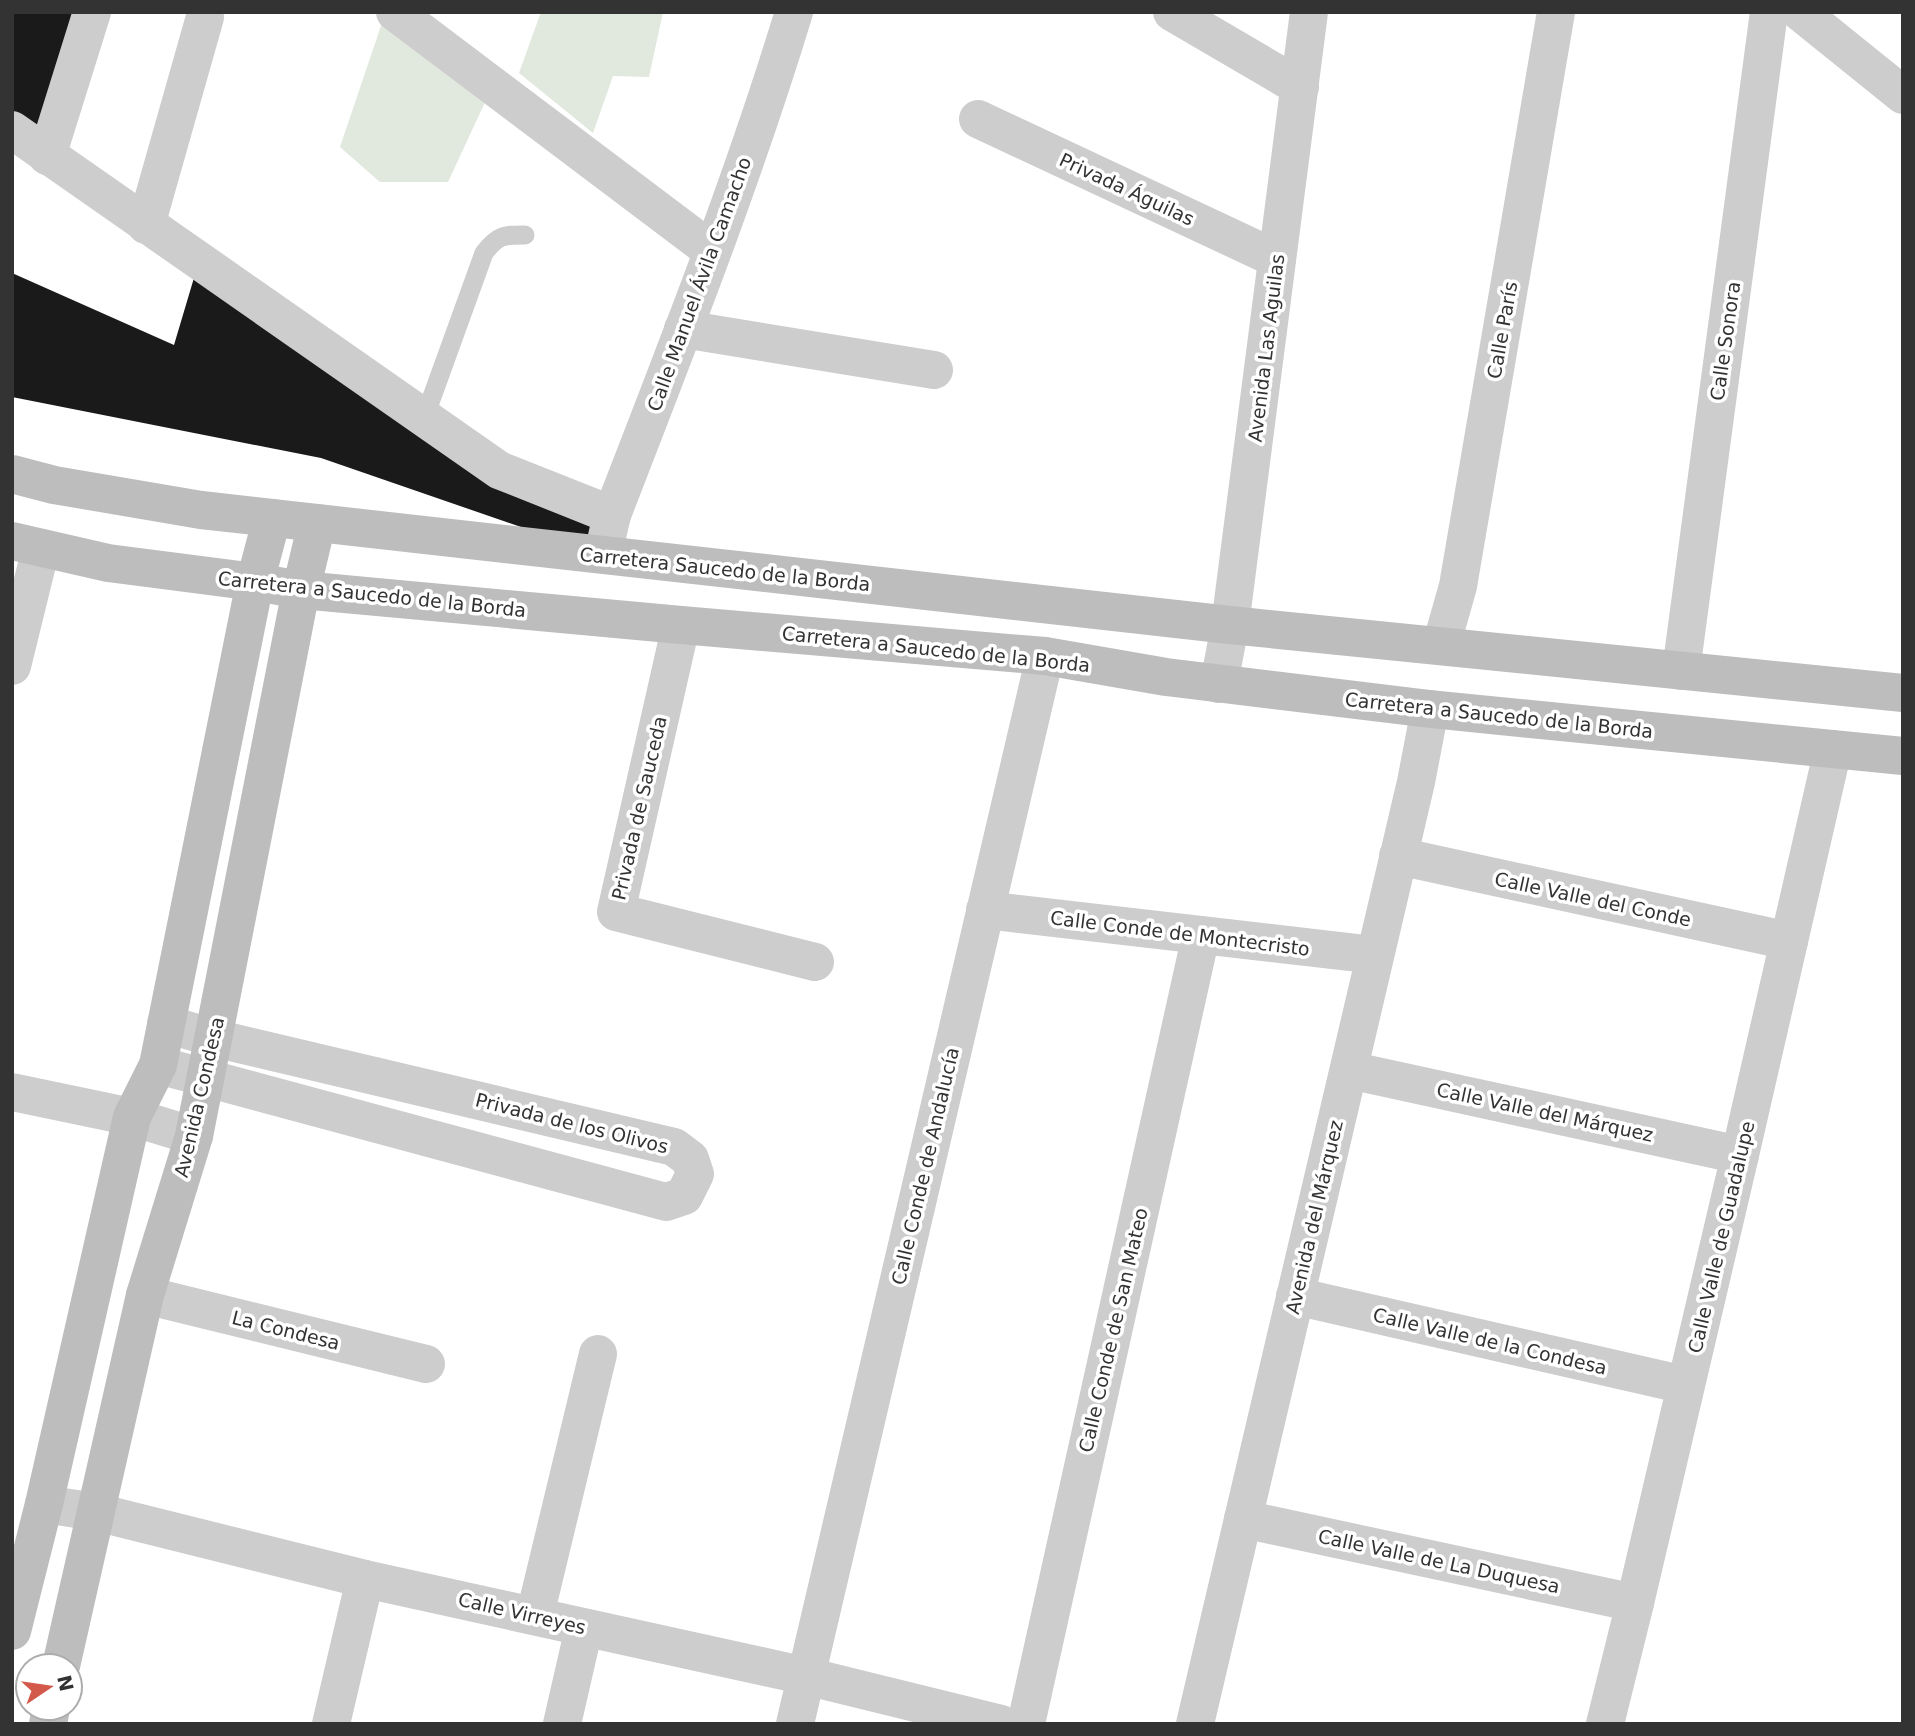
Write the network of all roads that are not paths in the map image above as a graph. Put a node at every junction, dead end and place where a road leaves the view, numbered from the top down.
1 (92, 12) edge
2 (395, 12) edge
3 (794, 12) edge
4 (1172, 12) edge
5 (1310, 12) edge
6 (1556, 12) edge
7 (1769, 12) edge
8 (1800, 12) edge
9 (205, 17) dead end
10 (1300, 87) junction
11 (1903, 95) edge
12 (978, 119) dead end
13 (12, 130) edge
14 (47, 156) junction
15 (146, 225) junction
16 (525, 235) dead end
17 (712, 251) junction
18 (1277, 259) junction
19 (683, 329) junction
20 (934, 370) dead end
21 (424, 419) junction
22 (12, 474) edge
23 (612, 515) junction
24 (272, 518) junction
25 (317, 523) junction
26 (27, 545) edge
27 (602, 555) junction
28 (256, 582) junction
29 (301, 590) junction
30 (681, 625) junction
31 (1230, 625) junction
32 (1441, 646) junction
33 (1045, 656) junction
34 (12, 666) edge
35 (1681, 671) junction
36 (1219, 684) junction
37 (1902, 690) edge
38 (1430, 709) junction
39 (1833, 749) junction
40 (1903, 756) edge
41 (1398, 856) junction
42 (985, 910) junction
43 (1201, 935) junction
44 (1789, 941) junction
45 (1375, 955) junction
46 (815, 962) dead end
47 (166, 1024) junction
48 (214, 1038) junction
49 (301, 1059) junction
50 (158, 1065) junction
51 (1349, 1070) junction
52 (205, 1079) junction
53 (12, 1092) edge
54 (292, 1101) junction
55 (502, 1106) junction
56 (132, 1117) junction
57 (194, 1136) junction
58 (488, 1154) junction
59 (1740, 1155) junction
60 (145, 1295) junction
61 (1295, 1296) junction
62 (598, 1354) dead end
63 (426, 1364) dead end
64 (1685, 1385) junction
65 (44, 1504) junction
66 (96, 1512) junction
67 (1243, 1519) junction
68 (365, 1578) junction
69 (1635, 1603) junction
70 (535, 1615) junction
71 (583, 1628) junction
72 (12, 1631) edge
73 (64, 1652) edge
74 (806, 1676) junction
75 (331, 1724) edge
76 (562, 1724) edge
77 (795, 1724) edge
78 (1000, 1724) edge
79 (1026, 1724) edge
80 (1195, 1724) edge
81 (1605, 1724) edge

1 - 14 street
2 - 17 street
3 - 17 street, Calle Manuel Ávila Camacho
4 - 10 street
5 - 10 street, Avenida Las Aguilas
6 - 32 street, Calle París
7 - 35 street, Calle Sonora
8 - 11 street
9 - 15 street
10 - 18 street, Avenida Las Aguilas
12 - 18 street, Privada Águilas
13 - 14 street
14 - 15 street
15 - 21 street
16 - 21 lane
17 - 19 street, Calle Manuel Ávila Camacho
18 - 31 street, Avenida Las Aguilas
19 - 20 street
19 - 23 street, Calle Manuel Ávila Camacho
21 - 23 street
22 - 24 street, Carretera Saucedo de la Borda
23 - 27 street, Calle Manuel Ávila Camacho
24 - 25 street, Carretera Saucedo de la Borda
24 - 28 street
25 - 27 street, Carretera Saucedo de la Borda
25 - 29 street, Avenida Condesa
26 - 28 street, Carretera a Saucedo de la Borda
26 - 34 street
27 - 31 street, Carretera Saucedo de la Borda
28 - 29 street, Carretera a Saucedo de la Borda
28 - 47 street
29 - 30 street, Carretera a Saucedo de la Borda
29 - 48 street, Avenida Condesa
30 - 33 street, Carretera a Saucedo de la Borda
30 - 46 street, Privada de Sauceda
31 - 32 street, Carretera Saucedo de la Borda
31 - 36 street, Avenida Las Aguilas
32 - 35 street
33 - 36 street, Carretera a Saucedo de la Borda
33 - 42 street, Calle Conde de Andalucía
35 - 37 street
36 - 38 street, Carretera a Saucedo de la Borda
38 - 39 street, Carretera a Saucedo de la Borda
38 - 41 street, Avenida del Márquez
39 - 40 street, Carretera a Saucedo de la Borda
39 - 44 street, Calle Valle de Guadalupe
41 - 44 street, Calle Valle del Conde
41 - 45 street, Avenida del Márquez
42 - 43 street, Calle Conde de Montecristo
42 - 74 street, Calle Conde de Andalucía
43 - 45 street, Calle Conde de Montecristo
43 - 79 street, Calle Conde de San Mateo
44 - 59 street, Calle Valle de Guadalupe
45 - 51 street, Avenida del Márquez
47 - 48 street, Privada de los Olivos
47 - 50 street
48 - 49 street, Privada de los Olivos
48 - 52 street, Avenida Condesa
49 - 54 street
49 - 55 street, Privada de los Olivos
50 - 52 street, Privada de los Olivos
50 - 56 street
51 - 59 street, Calle Valle del Márquez
51 - 61 street, Avenida del Márquez
52 - 54 street, Privada de los Olivos
52 - 57 street, Avenida Condesa
53 - 56 street
54 - 58 street, Privada de los Olivos
55 - 58 street
55 - 58 street, Privada de los Olivos
56 - 57 street
56 - 65 street
57 - 60 street, Avenida Condesa
59 - 64 street, Calle Valle de Guadalupe
60 - 63 street, La Condesa
60 - 66 street, Avenida Condesa
61 - 64 street, Calle Valle de la Condesa
61 - 67 street, Avenida del Márquez
62 - 70 street
64 - 69 street, Calle Valle de Guadalupe
65 - 66 street, Calle Virreyes
65 - 72 street
66 - 68 street, Calle Virreyes
66 - 73 street, Avenida Condesa
67 - 69 street, Calle Valle de La Duquesa
67 - 80 street, Avenida del Márquez
68 - 70 street, Calle Virreyes
68 - 75 street
69 - 81 street, Calle Valle de Guadalupe
70 - 71 street, Calle Virreyes
71 - 74 street, Calle Virreyes
71 - 76 street
74 - 77 street, Calle Conde de Andalucía
74 - 78 street, Calle Virreyes

